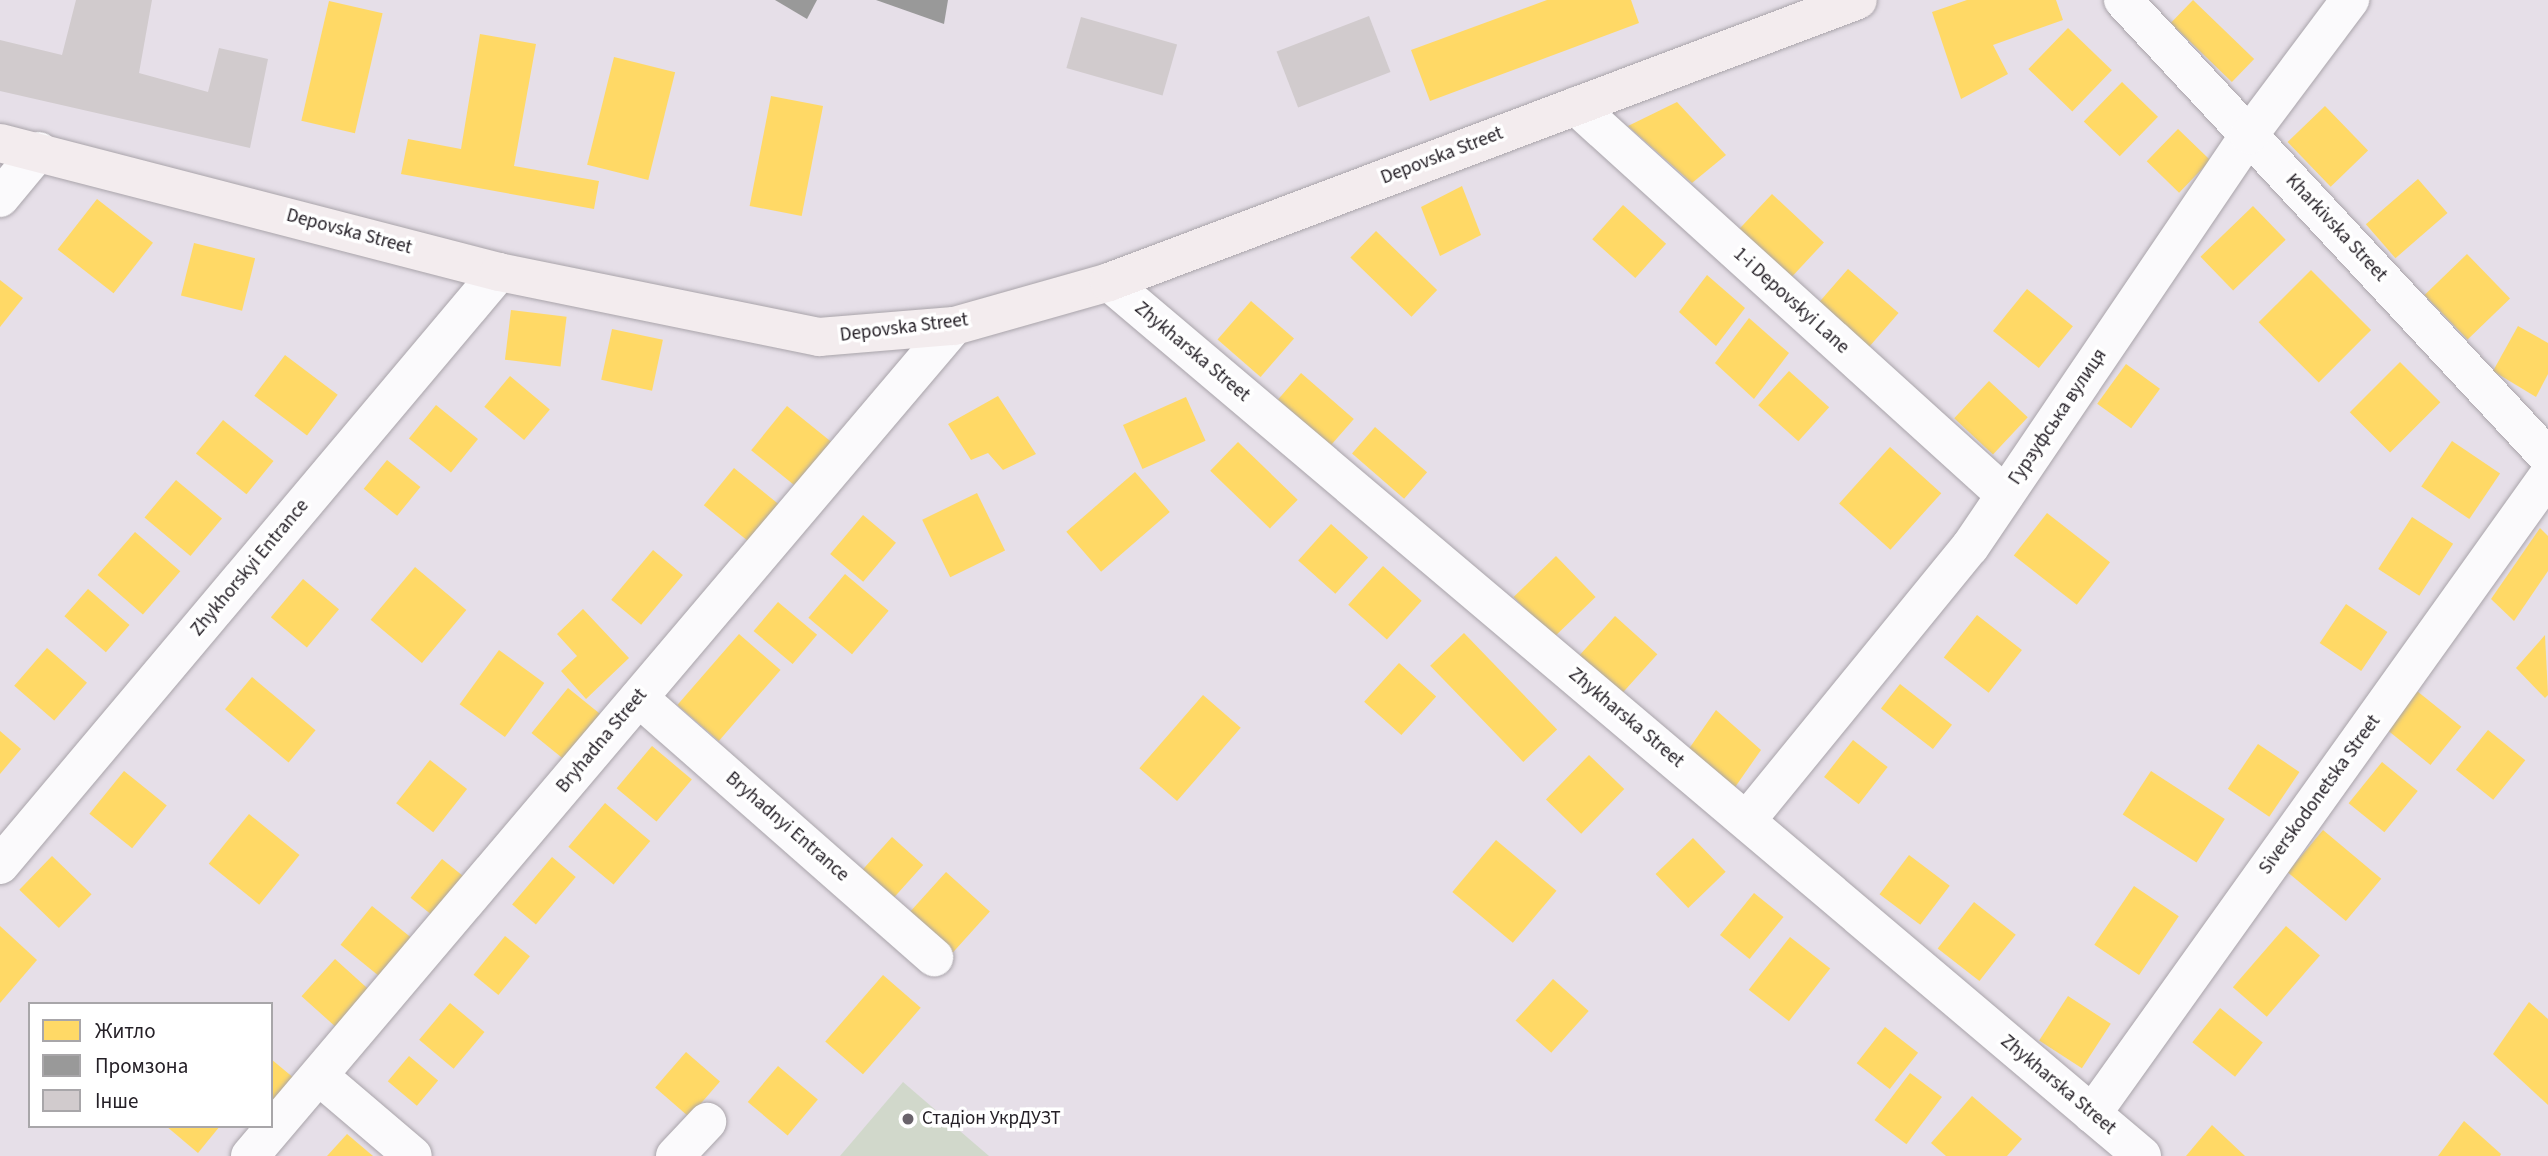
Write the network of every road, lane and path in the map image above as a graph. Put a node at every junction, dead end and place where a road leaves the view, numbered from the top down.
1 (1858, 0) edge
2 (2123, 0) edge
3 (2350, 0) edge
4 (1576, 106) junction
5 (2249, 135) junction
6 (0, 143) edge
7 (38, 151) junction
8 (0, 198) edge
9 (499, 272) junction
10 (1109, 282) junction
11 (954, 326) junction
12 (2548, 457) edge
13 (2548, 476) edge
14 (2005, 495) junction
15 (639, 698) junction
16 (1747, 820) junction
17 (0, 865) edge
18 (934, 957) dead end
19 (319, 1076) junction
20 (2092, 1114) junction
21 (706, 1122) dead end
22 (250, 1156) edge
23 (413, 1156) edge
24 (675, 1156) edge
25 (2142, 1156) edge

1 - 4 main road, Depovska Street
2 - 5 street, Kharkivska Street
3 - 5 street, Гурзуфська вулиця
4 - 10 main road, Depovska Street
4 - 14 street, 1-i Depovskyi Lane
5 - 12 street, Kharkivska Street
5 - 14 street, Гурзуфська вулиця
6 - 7 main road, Depovska Street
7 - 8 street
7 - 9 main road, Depovska Street
9 - 11 main road, Depovska Street
9 - 17 street, Zhykhorskyi Entrance
10 - 11 main road, Depovska Street
10 - 16 street, Zhykharska Street
11 - 15 street, Bryhadna Street
13 - 20 street, Siverskodonetska Street
14 - 16 street, Гурзуфська вулиця
15 - 18 street, Bryhadnyi Entrance
15 - 19 street, Bryhadna Street
16 - 20 street, Zhykharska Street
19 - 22 street, Bryhadna Street
19 - 23 street
20 - 25 street, Zhykharska Street
21 - 24 street

